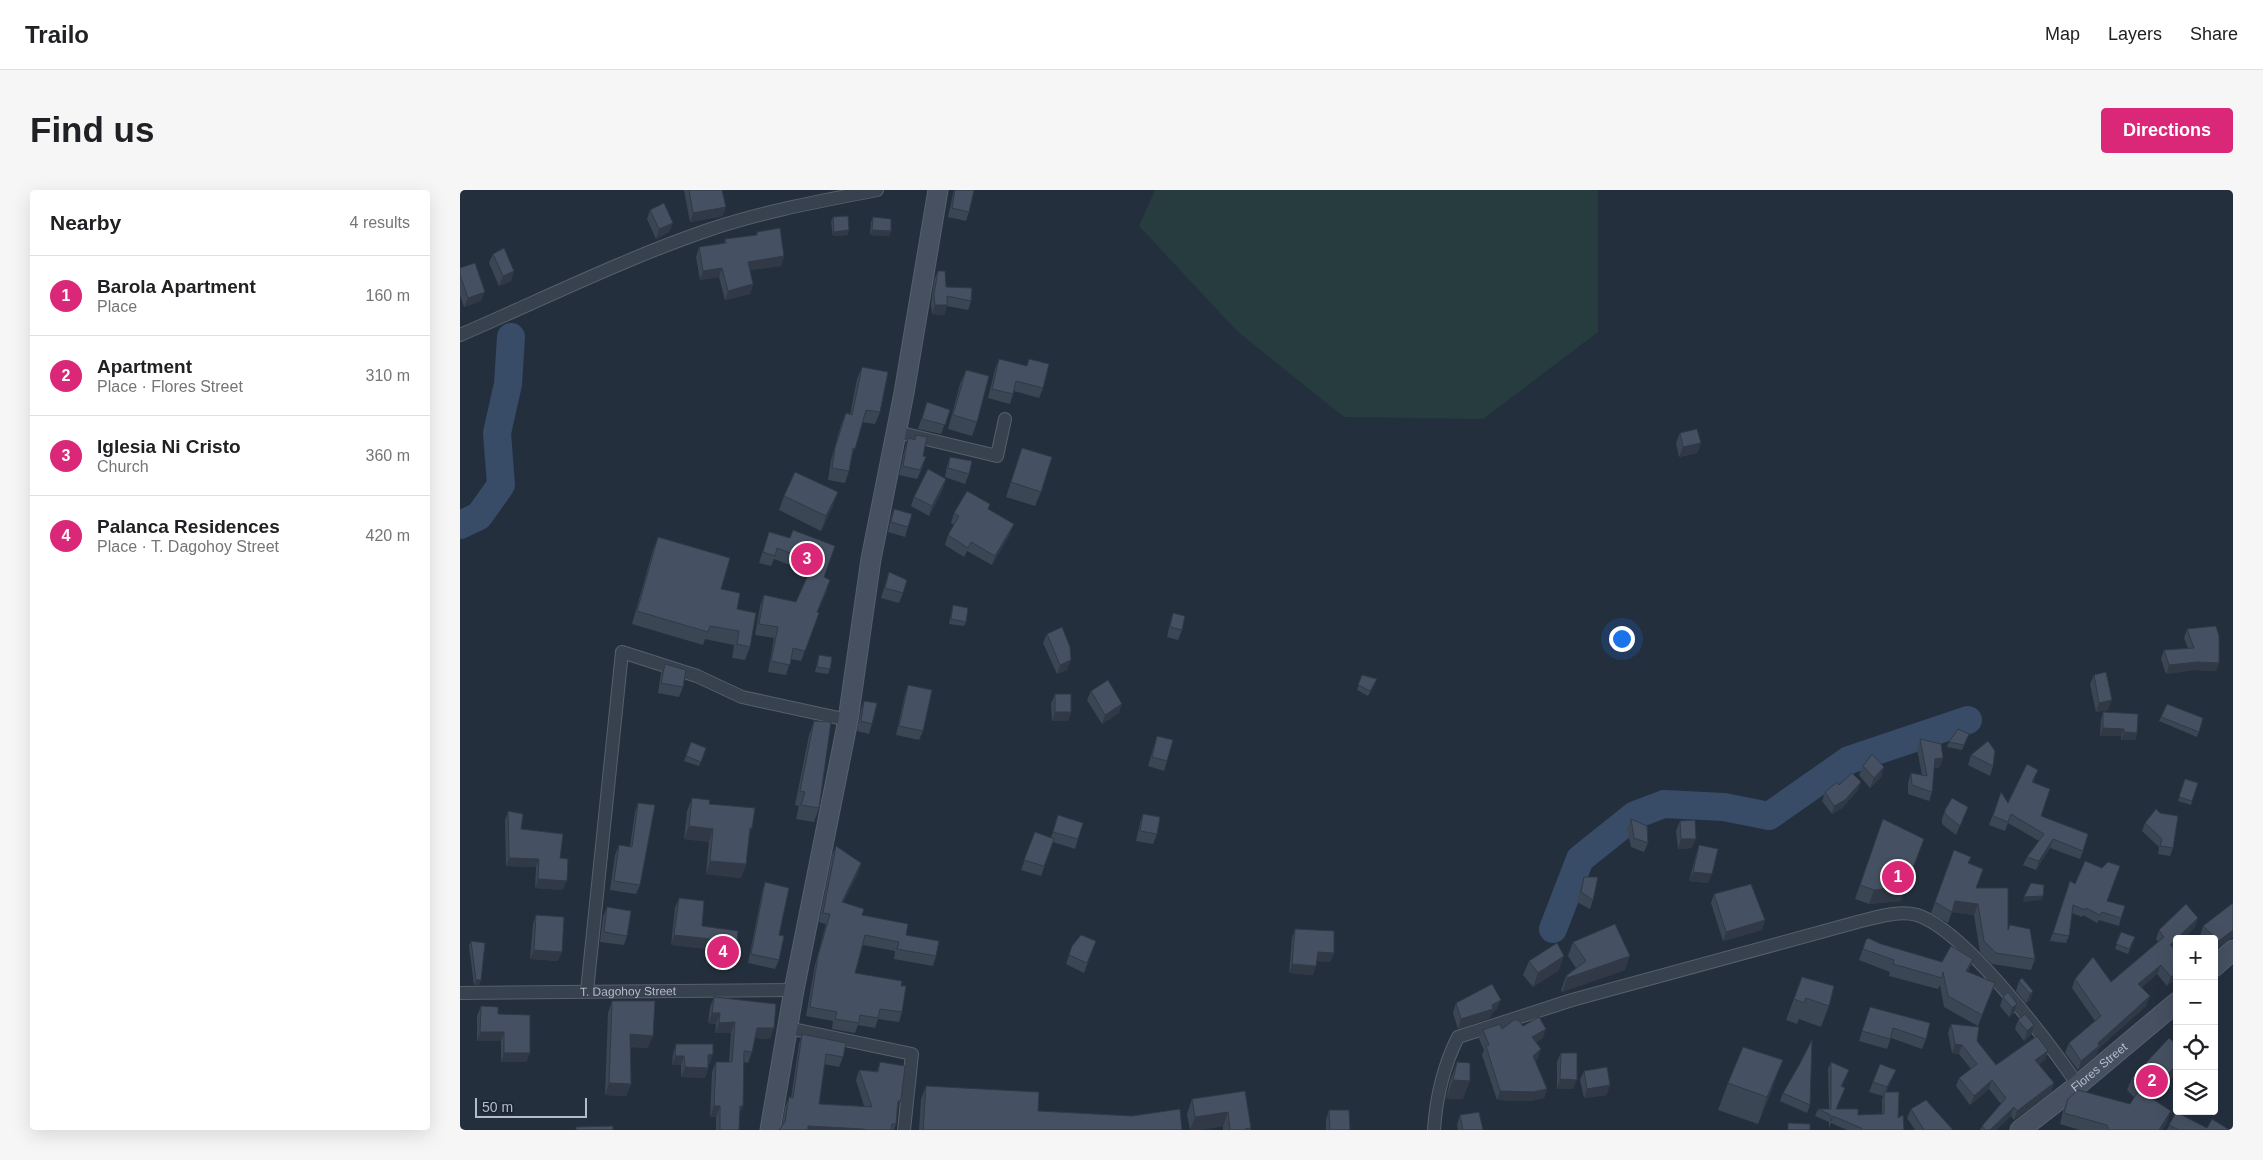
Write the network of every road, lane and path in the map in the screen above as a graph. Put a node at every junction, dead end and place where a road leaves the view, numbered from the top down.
1 (877, 190) edge
2 (938, 190) edge
3 (460, 334) edge
4 (1005, 419) dead end
5 (896, 432) junction
6 (848, 720) junction
7 (2233, 950) edge
8 (2218, 963) edge
9 (794, 990) junction
10 (587, 991) junction
11 (460, 993) edge
12 (2173, 1005) edge
13 (788, 1028) junction
14 (2078, 1085) junction
15 (770, 1130) edge
16 (904, 1130) edge
17 (1434, 1130) edge
18 (2020, 1130) edge

1 - 3 street
2 - 5 street
4 - 5 street
5 - 6 street
6 - 9 street
6 - 10 street
7 - 8 street
9 - 10 street, T. Dagohoy Street
9 - 13 street
10 - 11 street, T. Dagohoy Street
12 - 14 street, Flores Street
13 - 15 street
13 - 16 street
14 - 17 street
14 - 18 street, Flores Street

